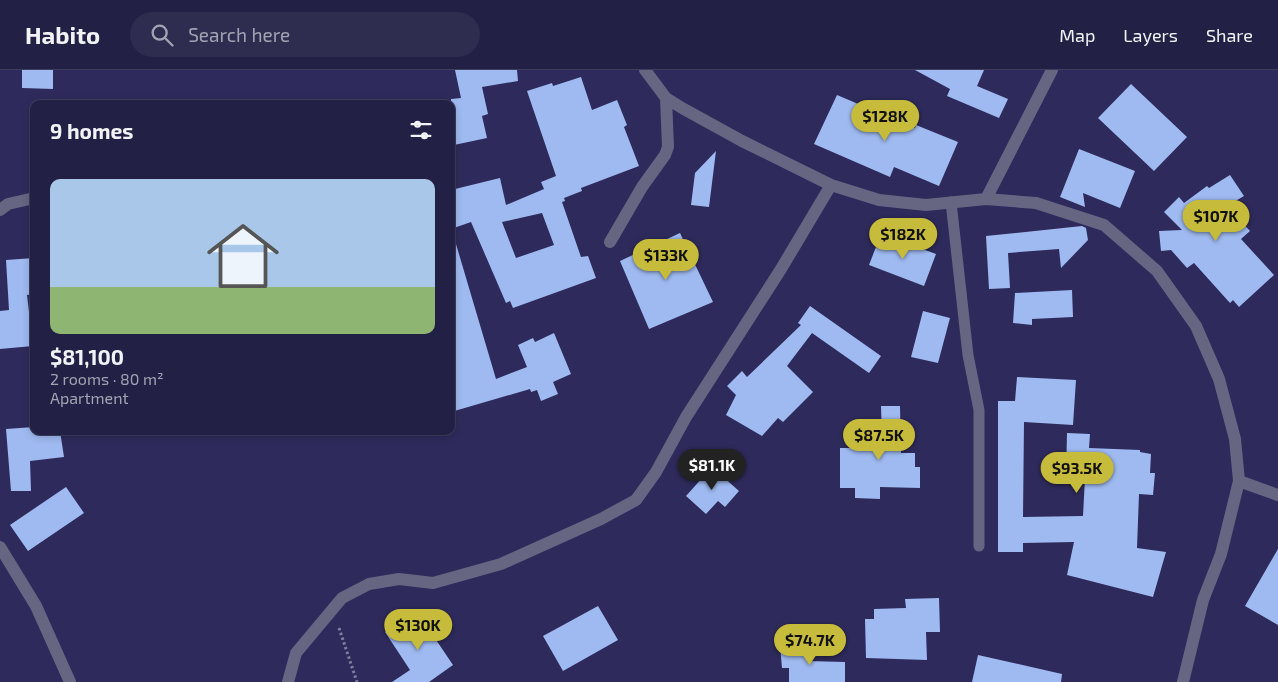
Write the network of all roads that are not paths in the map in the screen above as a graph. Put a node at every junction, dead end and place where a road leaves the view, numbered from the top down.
1 (645, 70) edge
2 (1052, 70) edge
3 (666, 98) junction
4 (831, 185) junction
5 (30, 199) edge
6 (986, 199) junction
7 (951, 202) junction
8 (0, 210) edge
9 (610, 242) dead end
10 (1240, 481) junction
11 (1278, 495) edge
12 (979, 546) dead end
13 (0, 547) edge
14 (70, 682) edge
15 (288, 682) edge
16 (1183, 682) edge

1 - 3 street
2 - 6 street
3 - 4 street
3 - 9 street
4 - 7 street
4 - 15 street
5 - 8 street
6 - 7 street
6 - 10 street
7 - 12 lane
10 - 11 street
10 - 16 street
13 - 14 street

